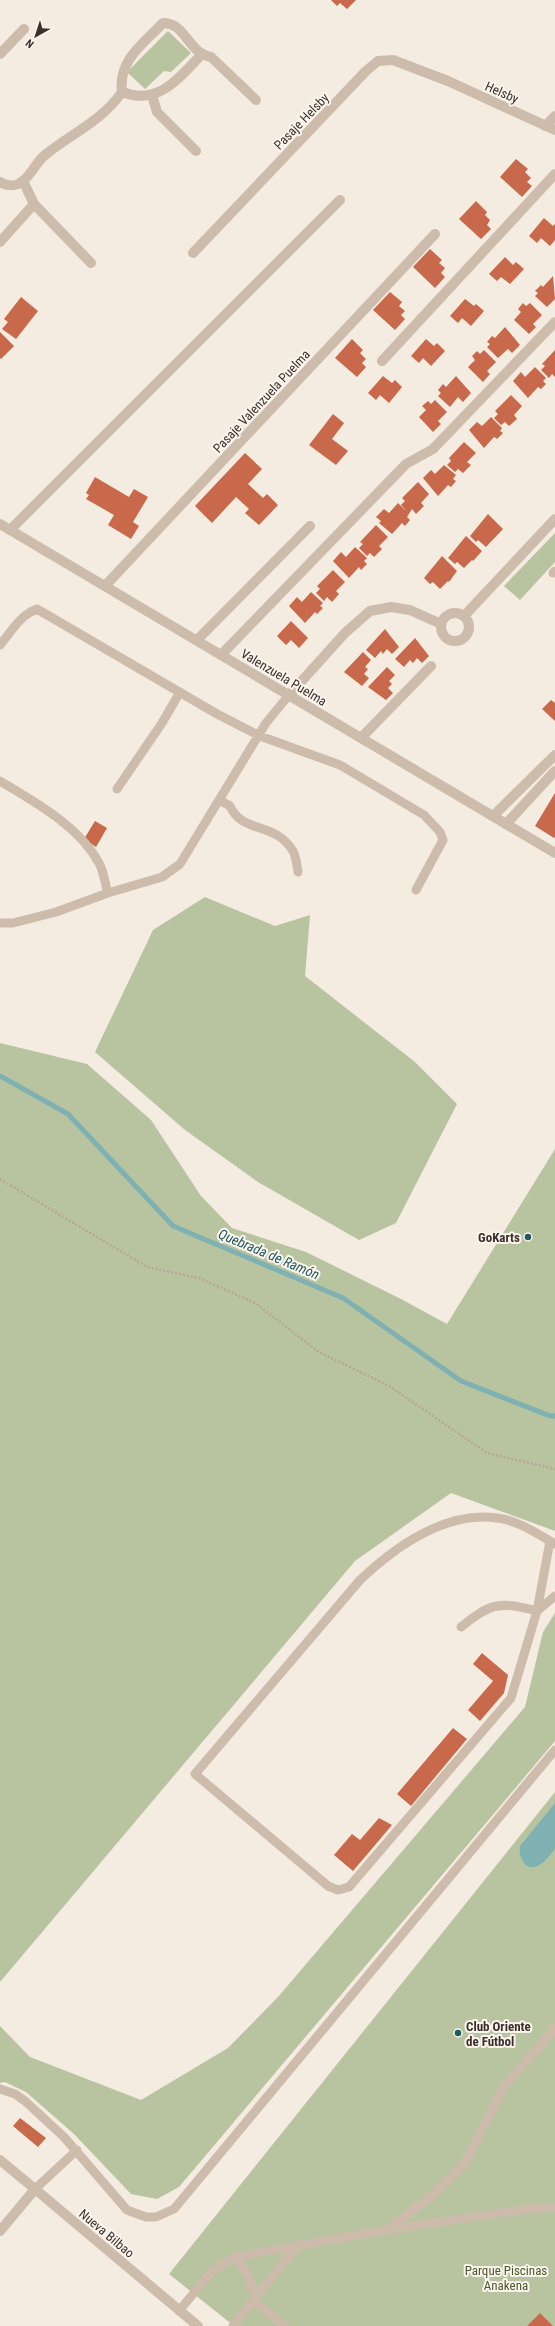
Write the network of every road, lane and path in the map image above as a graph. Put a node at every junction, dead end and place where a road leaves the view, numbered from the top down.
1 (24, 29) dead end
2 (0, 54) edge
3 (201, 55) junction
4 (448, 81) joint
5 (122, 92) junction
6 (152, 95) junction
7 (256, 100) dead end
8 (555, 116) edge
9 (546, 126) junction
10 (555, 130) edge
11 (196, 151) dead end
12 (555, 174) edge
13 (0, 182) edge
14 (23, 182) junction
15 (340, 200) dead end
16 (34, 204) junction
17 (435, 234) dead end
18 (0, 242) edge
19 (192, 253) dead end
20 (91, 263) dead end
21 (555, 322) edge
22 (382, 361) dead end
23 (555, 519) edge
24 (0, 524) edge
25 (310, 526) dead end
26 (10, 530) junction
27 (105, 586) junction
28 (464, 616) junction
29 (442, 624) junction
30 (197, 640) junction
31 (0, 645) edge
32 (221, 654) junction
33 (431, 666) dead end
34 (180, 692) junction
35 (289, 695) junction
36 (260, 736) junction
37 (361, 738) junction
38 (555, 755) edge
39 (555, 770) edge
40 (0, 781) edge
41 (117, 789) dead end
42 (221, 801) junction
43 (493, 816) junction
44 (506, 824) junction
45 (555, 853) edge
46 (298, 872) dead end
47 (416, 890) dead end
48 (108, 893) junction
49 (0, 924) edge
50 (0, 1179) edge
51 (555, 1469) edge
52 (552, 1542) edge
53 (555, 1596) edge
54 (537, 1611) junction
55 (461, 1627) dead end
56 (555, 1750) edge
57 (555, 2028) edge
58 (0, 2089) edge
59 (77, 2150) junction
60 (0, 2160) edge
61 (35, 2189) junction
62 (555, 2207) edge
63 (387, 2230) junction
64 (0, 2231) edge
65 (298, 2245) junction
66 (234, 2257) junction
67 (254, 2301) junction
68 (180, 2311) junction
69 (198, 2326) edge
70 (233, 2326) edge
71 (286, 2326) edge

1 - 2 street
3 - 5 street
3 - 6 street
3 - 7 street
4 - 9 street, Helsby
4 - 19 street, Pasaje Helsby
5 - 6 street
5 - 14 street
6 - 11 street
8 - 9 street
9 - 10 street, Helsby
12 - 22 street
13 - 14 street
14 - 16 street
15 - 26 street
16 - 18 street
16 - 20 street
17 - 27 street, Pasaje Valenzuela Puelma
21 - 32 street
23 - 28 street
24 - 26 street, Valenzuela Puelma
25 - 30 street
26 - 27 street, Valenzuela Puelma
27 - 30 street, Valenzuela Puelma
28 - 29 street
28 - 29 street
29 - 35 street
30 - 32 street, Valenzuela Puelma
31 - 34 lane
32 - 35 street, Valenzuela Puelma
33 - 37 street
34 - 36 lane
34 - 41 lane
35 - 36 lane
35 - 37 street, Valenzuela Puelma
36 - 42 lane
36 - 47 lane
37 - 43 street, Valenzuela Puelma
38 - 43 street
39 - 44 street
40 - 48 lane
42 - 46 lane
42 - 48 lane
43 - 44 street, Valenzuela Puelma
44 - 45 street, Valenzuela Puelma
48 - 49 lane
50 - 51 path
52 - 54 lane
52 - 54 lane
53 - 54 lane
54 - 55 lane
56 - 59 lane
57 - 63 lane
58 - 59 lane
59 - 61 lane
60 - 61 street, Nueva Bilbao
61 - 64 street
61 - 68 street, Nueva Bilbao
62 - 63 lane
63 - 65 lane
65 - 66 lane
65 - 67 lane
66 - 67 lane
66 - 68 lane
67 - 70 lane
67 - 71 lane
68 - 69 street, Nueva Bilbao

